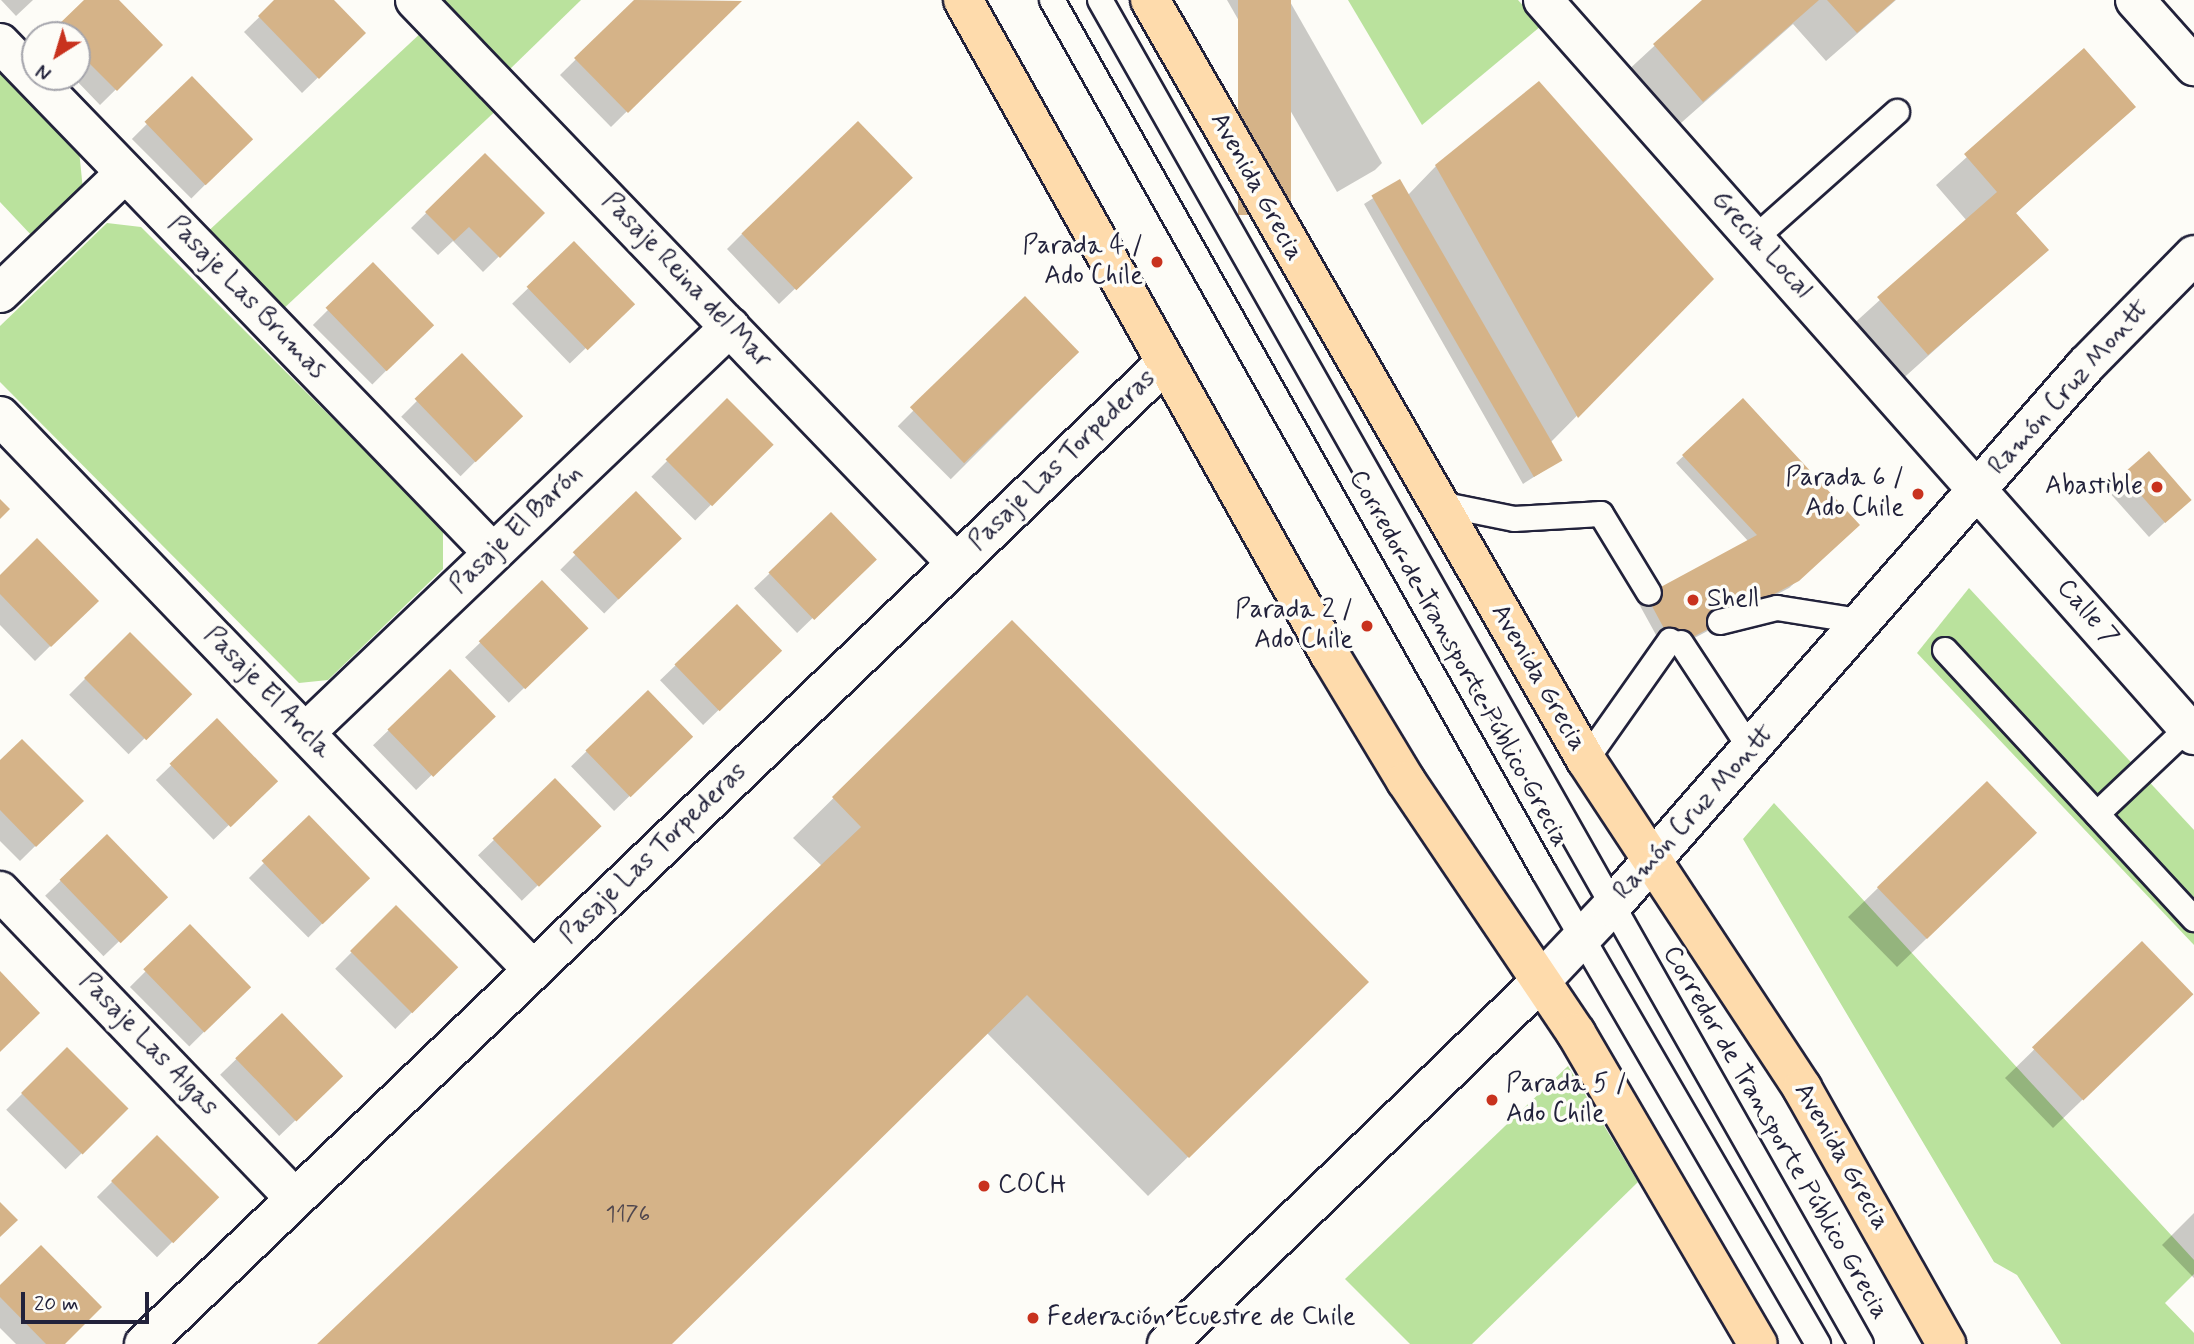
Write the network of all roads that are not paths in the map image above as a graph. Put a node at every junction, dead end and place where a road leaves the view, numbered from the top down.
1 (415, 0) edge
2 (963, 0) edge
3 (1052, 0) edge
4 (1100, 0) edge
5 (2135, 0) edge
6 (1156, 3) edge
7 (1561, 6) edge
8 (0, 43) edge
9 (2194, 65) edge
10 (1897, 112) dead end
11 (125, 173) junction
12 (1755, 238) junction
13 (2188, 271) edge
14 (0, 293) edge
15 (730, 327) junction
16 (1164, 364) junction
17 (0, 416) edge
18 (1980, 491) junction
19 (1435, 503) junction
20 (493, 554) junction
21 (956, 563) junction
22 (1650, 593) dead end
23 (1720, 622) dead end
24 (1864, 622) junction
25 (1945, 650) dead end
26 (2191, 731) edge
27 (305, 733) junction
28 (1752, 751) junction
29 (1586, 760) junction
30 (2097, 814) junction
31 (1653, 862) junction
32 (0, 891) edge
33 (1611, 907) junction
34 (2194, 919) edge
35 (1583, 936) junction
36 (533, 970) junction
37 (1542, 980) junction
38 (295, 1199) junction
39 (144, 1344) edge
40 (1167, 1344) edge
41 (1758, 1344) edge
42 (1818, 1344) edge
43 (1861, 1344) edge
44 (1946, 1344) edge

1 - 15 street, Pasaje Reina del Mar
2 - 16 main road
3 - 35 lane, Corredor de Transporte Público Grecia
4 - 33 lane, Corredor de Transporte Público Grecia
5 - 9 street
6 - 19 main road, Avenida Grecia
7 - 12 street, Grecia Local
8 - 11 street, Pasaje Las Brumas
10 - 12 lane
11 - 14 street
11 - 20 street, Pasaje Las Brumas
12 - 18 street, Grecia Local
13 - 18 street, Ramón Cruz Montt
15 - 20 street, Pasaje El Barón
15 - 21 street, Pasaje Reina del Mar
16 - 21 street, Pasaje Las Torpederas
16 - 37 main road
17 - 27 street, Pasaje El Ancla
18 - 24 street, Ramón Cruz Montt
18 - 26 street, Calle 7
19 - 22 lane
19 - 29 main road, Avenida Grecia
20 - 27 street, Pasaje El Barón
21 - 36 street, Pasaje Las Torpederas
23 - 24 lane
24 - 28 street, Ramón Cruz Montt
25 - 30 lane
26 - 30 lane
27 - 36 street, Pasaje El Ancla
28 - 29 lane
28 - 31 street, Ramón Cruz Montt
29 - 31 main road, Avenida Grecia
30 - 34 lane
31 - 33 street, Ramón Cruz Montt
31 - 44 main road, Avenida Grecia
32 - 38 street, Pasaje Las Algas
33 - 35 street, Ramón Cruz Montt
33 - 43 lane, Corredor de Transporte Público Grecia
35 - 37 street, Ramón Cruz Montt
35 - 42 lane, Corredor de Transporte Público Grecia
36 - 38 street, Pasaje Las Torpederas
37 - 40 street, Ramón Cruz Montt
37 - 41 main road
38 - 39 street, Pasaje Las Torpederas

